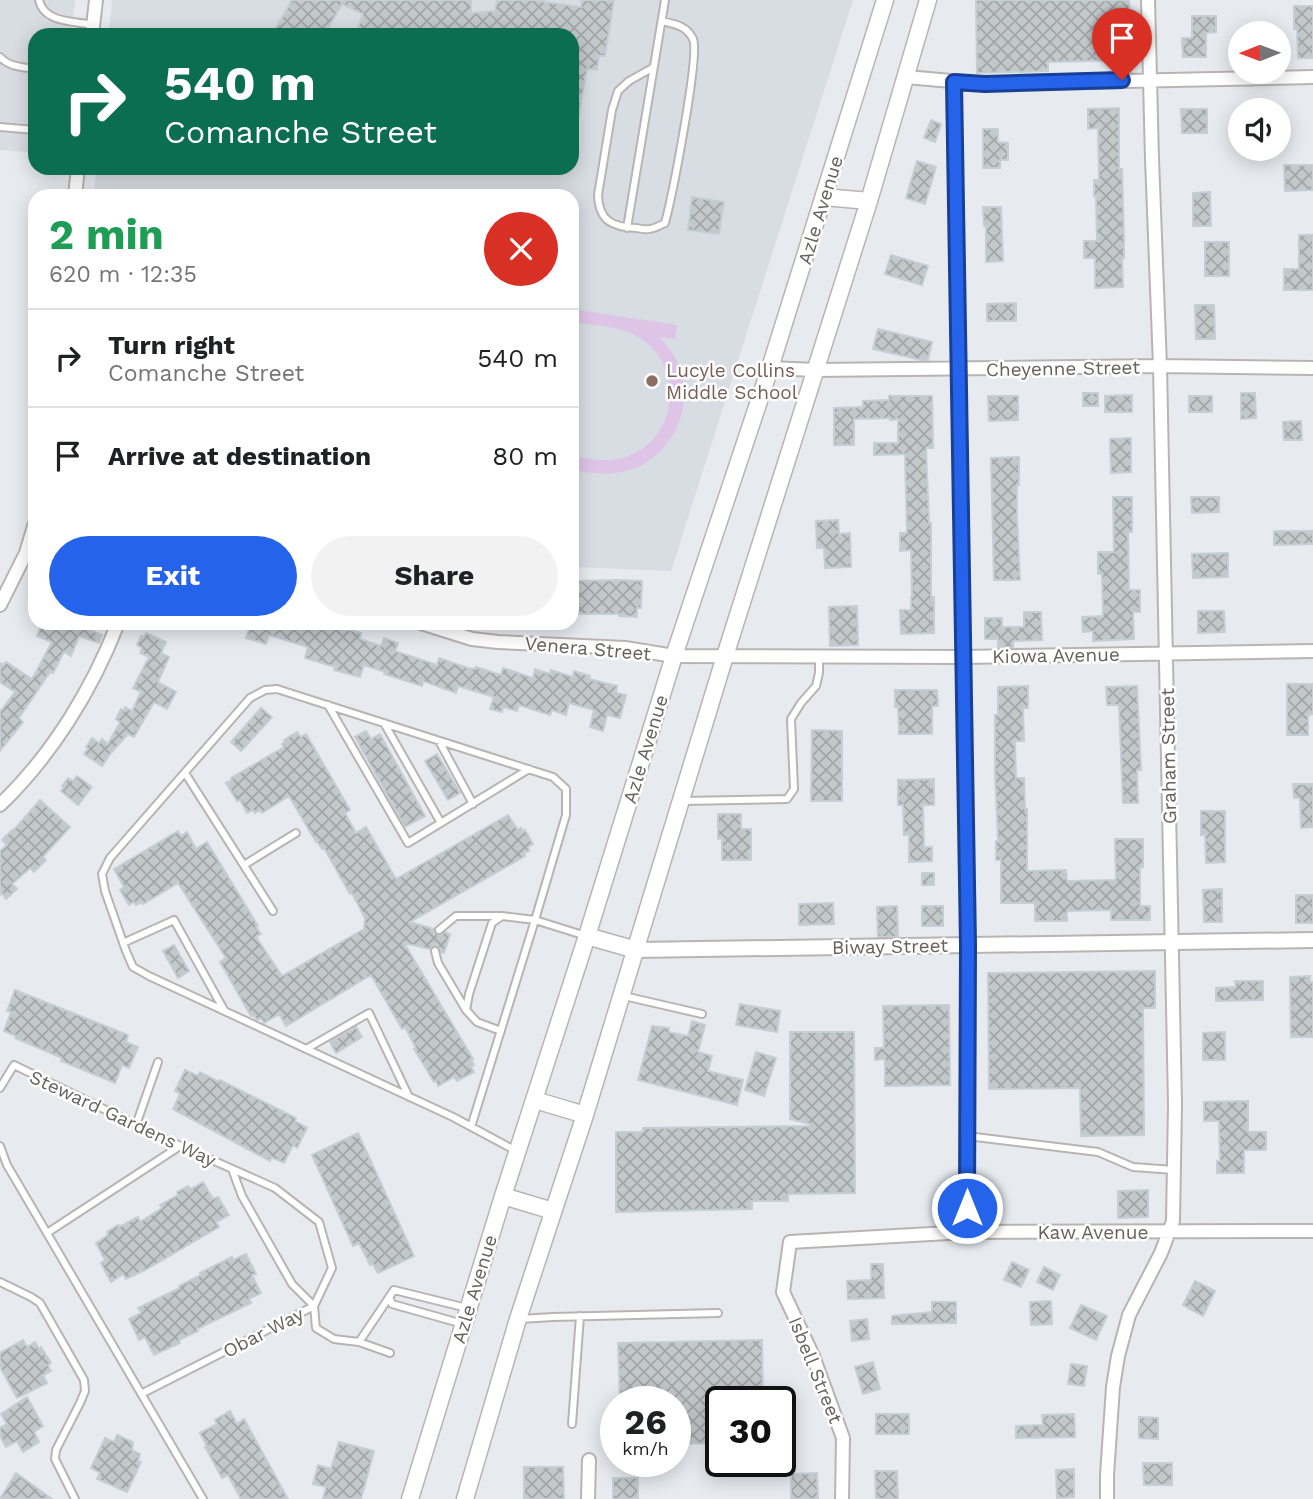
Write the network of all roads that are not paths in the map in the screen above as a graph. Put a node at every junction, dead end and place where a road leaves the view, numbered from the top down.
1 (38, 0) edge
2 (96, 0) edge
3 (665, 0) edge
4 (885, 0) edge
5 (928, 0) edge
6 (1148, 0) edge
7 (662, 21) junction
8 (86, 28) edge
9 (93, 28) edge
10 (0, 57) edge
11 (654, 67) junction
12 (28, 68) edge
13 (906, 77) junction
14 (1313, 77) edge
15 (1150, 80) junction
16 (954, 82) junction
17 (0, 127) edge
18 (28, 129) edge
19 (824, 197) junction
20 (869, 201) junction
21 (627, 228) junction
22 (1160, 366) junction
23 (770, 368) junction
24 (1313, 368) edge
25 (959, 369) junction
26 (816, 370) junction
27 (28, 547) edge
28 (0, 606) edge
29 (115, 630) edge
30 (443, 630) edge
31 (1313, 651) edge
32 (1166, 652) junction
33 (674, 656) junction
34 (725, 656) junction
35 (819, 656) junction
36 (963, 657) junction
37 (328, 705) junction
38 (384, 723) junction
39 (439, 741) junction
40 (529, 769) junction
41 (185, 773) junction
42 (681, 802) junction
43 (473, 804) junction
44 (0, 805) edge
45 (441, 823) junction
46 (296, 833) dead end
47 (244, 865) junction
48 (273, 911) dead end
49 (502, 916) junction
50 (535, 920) junction
51 (439, 930) dead end
52 (587, 936) junction
53 (1313, 940) edge
54 (1172, 942) junction
55 (123, 943) junction
56 (968, 945) junction
57 (636, 950) junction
58 (435, 951) dead end
59 (622, 996) junction
60 (466, 1010) junction
61 (225, 1012) junction
62 (702, 1014) dead end
63 (500, 1031) junction
64 (306, 1049) junction
65 (158, 1062) dead end
66 (0, 1088) edge
67 (409, 1097) junction
68 (535, 1100) junction
69 (585, 1115) junction
70 (136, 1125) junction
71 (471, 1127) junction
72 (967, 1136) junction
73 (0, 1146) edge
74 (180, 1146) junction
75 (518, 1152) junction
76 (232, 1169) junction
77 (1174, 1170) junction
78 (503, 1196) junction
79 (554, 1211) junction
80 (1313, 1231) edge
81 (1170, 1232) junction
82 (47, 1233) junction
83 (966, 1233) junction
84 (790, 1242) joint
85 (0, 1282) edge
86 (389, 1297) junction
87 (314, 1306) junction
88 (718, 1313) dead end
89 (466, 1316) junction
90 (580, 1316) junction
91 (518, 1320) junction
92 (359, 1342) junction
93 (390, 1353) dead end
94 (141, 1394) junction
95 (572, 1424) dead end
96 (589, 1460) dead end
97 (75, 1499) edge
98 (203, 1499) edge
99 (410, 1499) edge
100 (465, 1499) edge
101 (589, 1499) edge
102 (842, 1499) edge
103 (1107, 1499) edge

1 - 8 lane
2 - 9 street
3 - 7 lane
4 - 19 main road, Azle Avenue
5 - 13 main road
6 - 15 street, Graham Street
7 - 11 lane
7 - 21 lane
10 - 12 lane
11 - 21 lane
11 - 21 lane
13 - 16 street
13 - 20 main road
14 - 15 street
15 - 16 street
15 - 22 street, Graham Street
16 - 25 street
17 - 18 lane
19 - 20 main road
19 - 23 main road, Azle Avenue
20 - 26 main road
22 - 24 street, Cheyenne Street
22 - 25 street, Cheyenne Street
22 - 32 street, Graham Street
23 - 26 street, Cheyenne Street
23 - 33 main road, Azle Avenue
25 - 26 street, Cheyenne Street
25 - 36 street
26 - 34 main road
27 - 28 street
29 - 44 street
30 - 33 street, Venera Street
31 - 32 street, Kiowa Avenue
32 - 36 street, Kiowa Avenue
32 - 54 street, Graham Street
33 - 34 street, Kiowa Avenue
33 - 52 main road, Azle Avenue
34 - 35 street, Kiowa Avenue
34 - 42 main road
35 - 36 street, Kiowa Avenue
35 - 42 lane
36 - 56 street
37 - 38 lane
37 - 41 lane
37 - 45 lane
38 - 39 lane
38 - 45 lane
39 - 40 lane
39 - 43 lane
40 - 43 lane
40 - 50 lane
41 - 47 lane
41 - 55 lane
42 - 57 main road
43 - 45 lane
46 - 47 lane
47 - 48 lane
49 - 50 lane
49 - 51 lane
49 - 60 lane
50 - 52 lane
50 - 63 lane
52 - 57 main road
52 - 68 main road, Azle Avenue
53 - 54 street, Biway Street
54 - 56 street, Biway Street
54 - 77 street, Graham Street
55 - 61 lane
55 - 61 lane
56 - 57 street, Biway Street
56 - 72 street
57 - 59 main road
58 - 60 lane
59 - 62 lane
59 - 69 main road
60 - 63 lane
61 - 64 lane
63 - 71 lane
64 - 67 lane
64 - 67 lane
65 - 70 lane
66 - 70 lane, Steward Gardens Way
67 - 71 lane
68 - 69 main road
68 - 75 main road, Azle Avenue
69 - 79 main road
70 - 74 lane, Steward Gardens Way
71 - 75 lane
72 - 77 lane
72 - 83 street
73 - 82 lane
74 - 76 lane, Steward Gardens Way
74 - 82 lane
75 - 78 main road, Azle Avenue
76 - 87 lane, Steward Gardens Way
76 - 87 lane, Steward Gardens Way
77 - 81 street, Graham Street
78 - 79 main road
78 - 89 main road, Azle Avenue
79 - 91 main road
80 - 81 street, Kaw Avenue
81 - 83 street, Kaw Avenue
81 - 103 street, Graham Street
82 - 94 lane
83 - 84 street, Kaw Avenue
84 - 102 street, Isbell Street
85 - 97 lane
86 - 89 lane
86 - 89 lane
86 - 92 lane
87 - 92 lane, Obar Way
87 - 94 lane, Obar Way
88 - 90 lane
89 - 99 main road, Azle Avenue
90 - 91 lane
90 - 95 lane
91 - 100 main road
92 - 93 lane
94 - 98 lane
96 - 101 street

